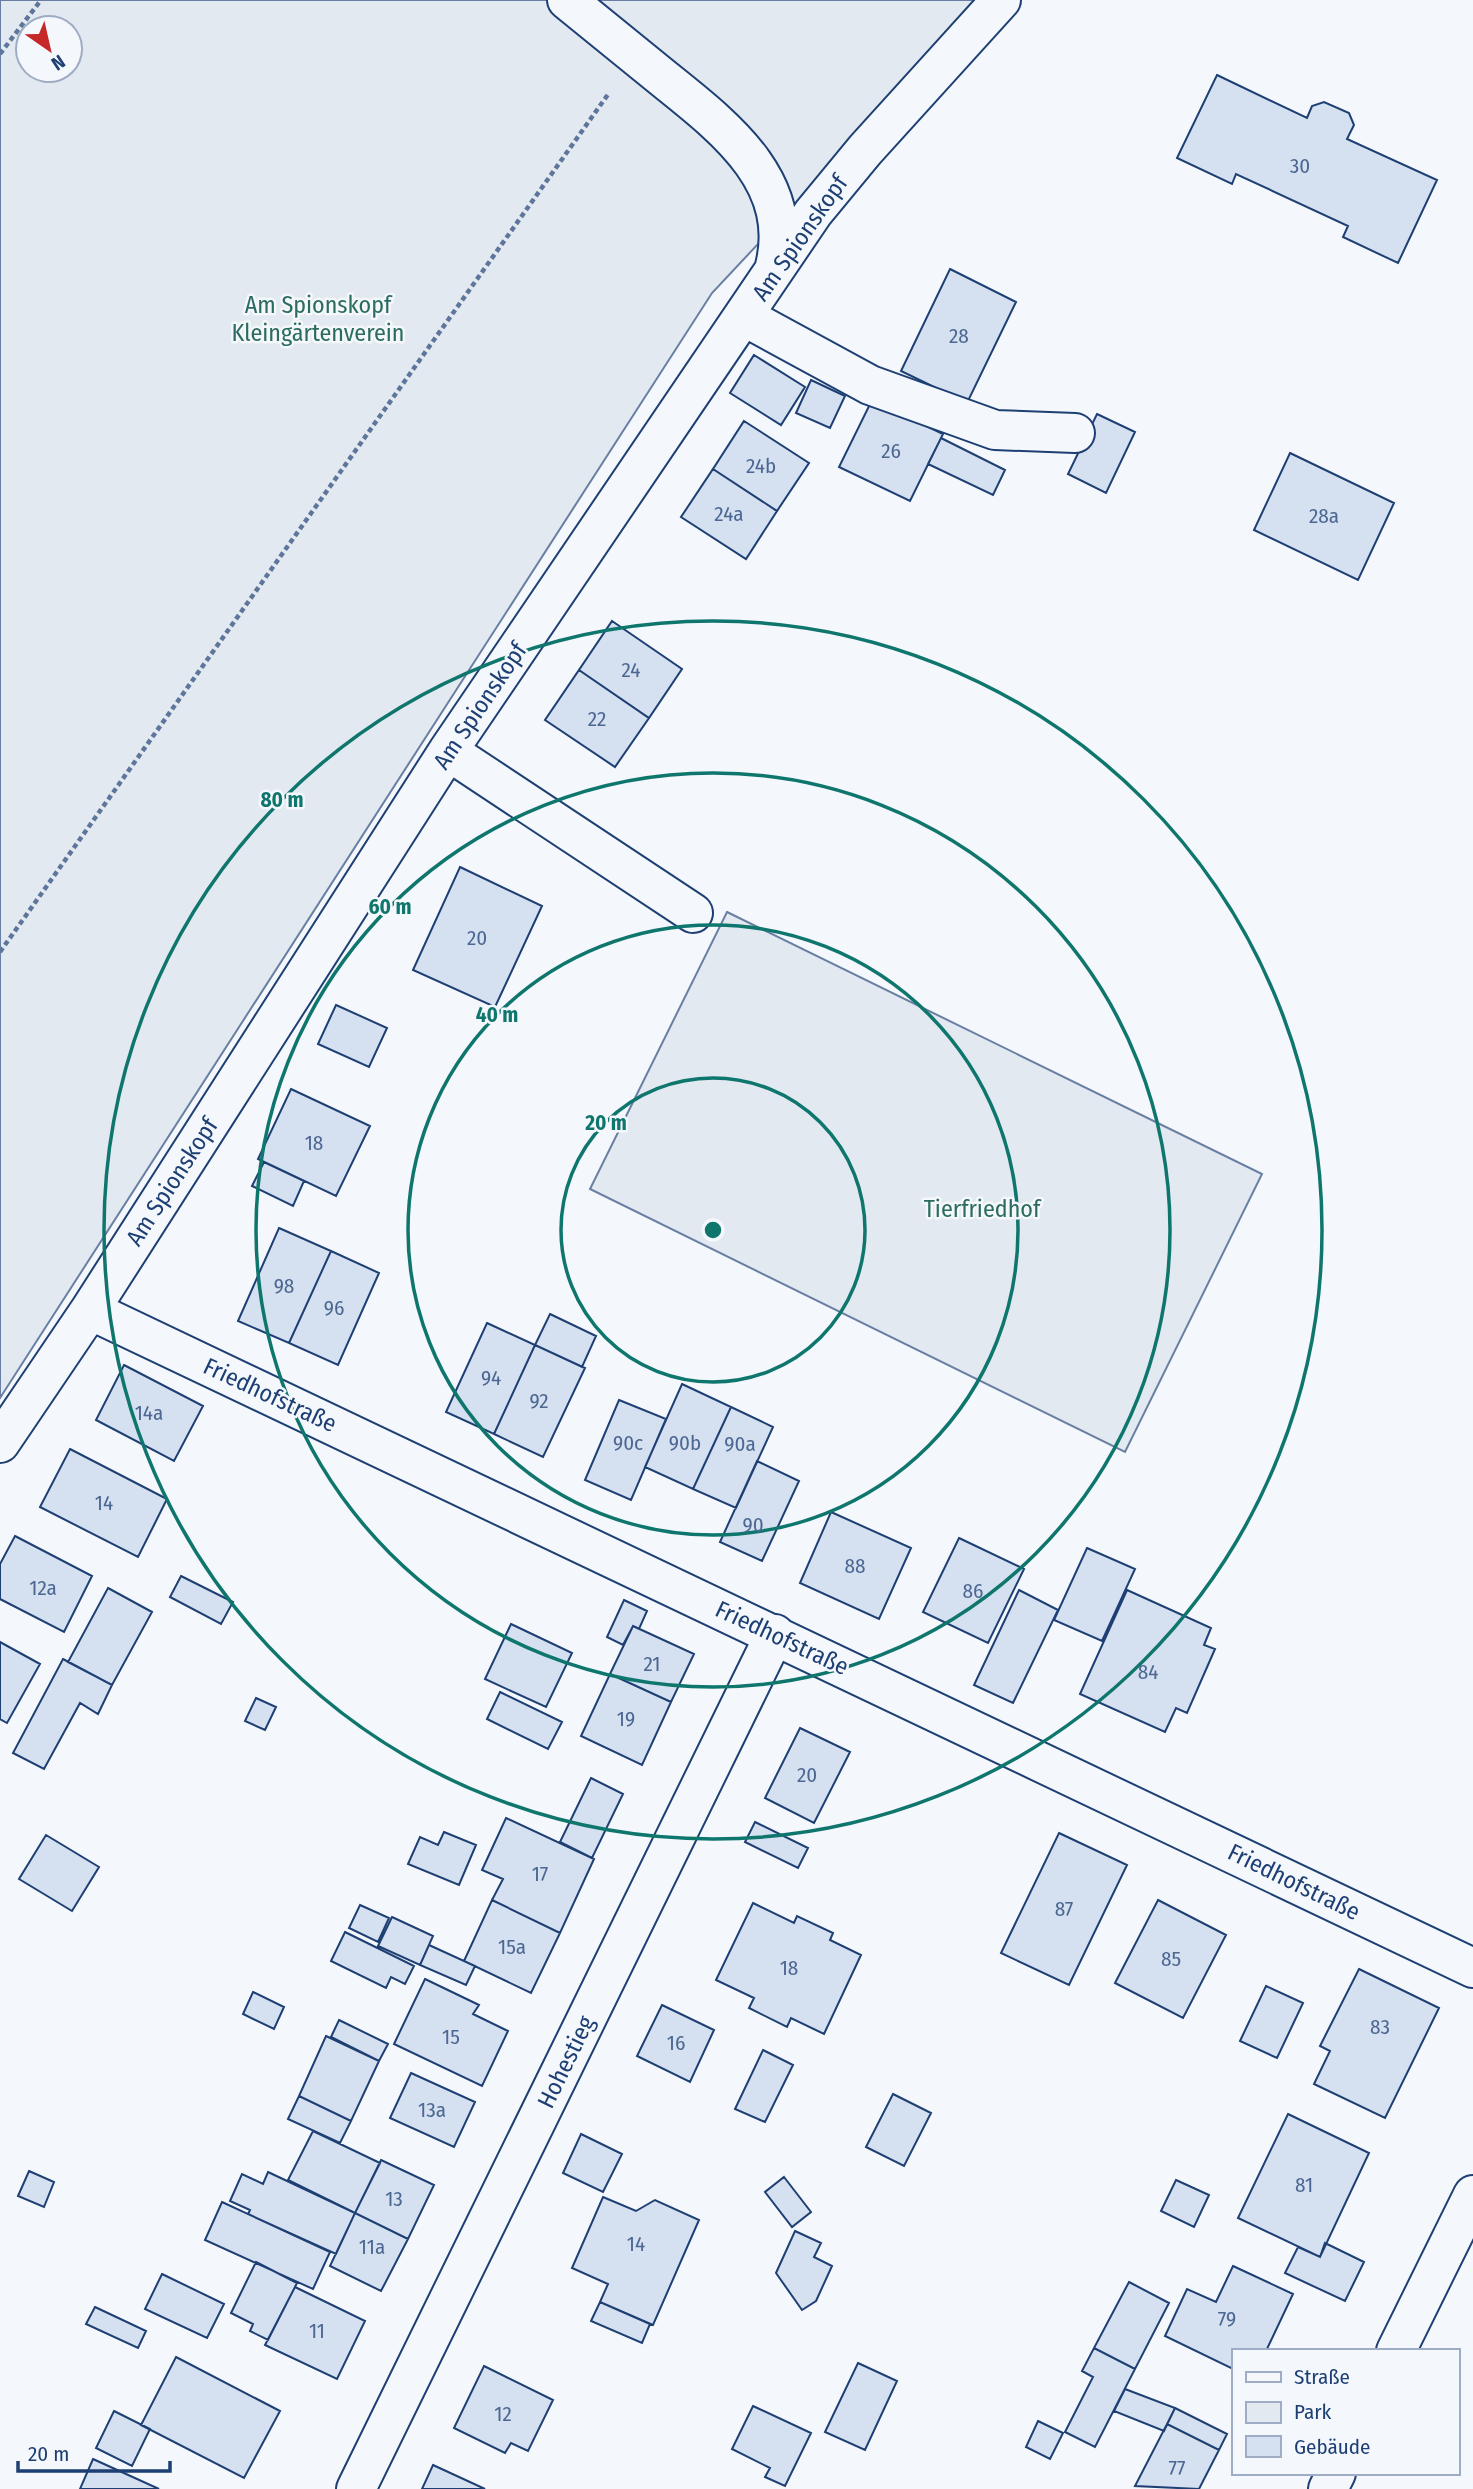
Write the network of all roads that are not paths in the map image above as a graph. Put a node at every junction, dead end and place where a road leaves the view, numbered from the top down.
1 (567, 0) edge
2 (1001, 0) edge
3 (769, 281) junction
4 (745, 317) junction
5 (1075, 433) dead end
6 (448, 751) junction
7 (693, 913) dead end
8 (90, 1310) junction
9 (0, 1443) edge
10 (775, 1634) junction
11 (1473, 1968) edge
12 (1473, 2195) edge
13 (1397, 2349) edge
14 (356, 2489) edge

1 - 3 street
2 - 3 street, Am Spionskopf
3 - 4 street, Am Spionskopf
4 - 5 street
4 - 6 street, Am Spionskopf
6 - 7 street
6 - 8 street, Am Spionskopf
8 - 9 street, Am Spionskopf
8 - 10 street, Friedhofstraße
10 - 11 street, Friedhofstraße
10 - 14 street, Hohestieg
12 - 13 street

